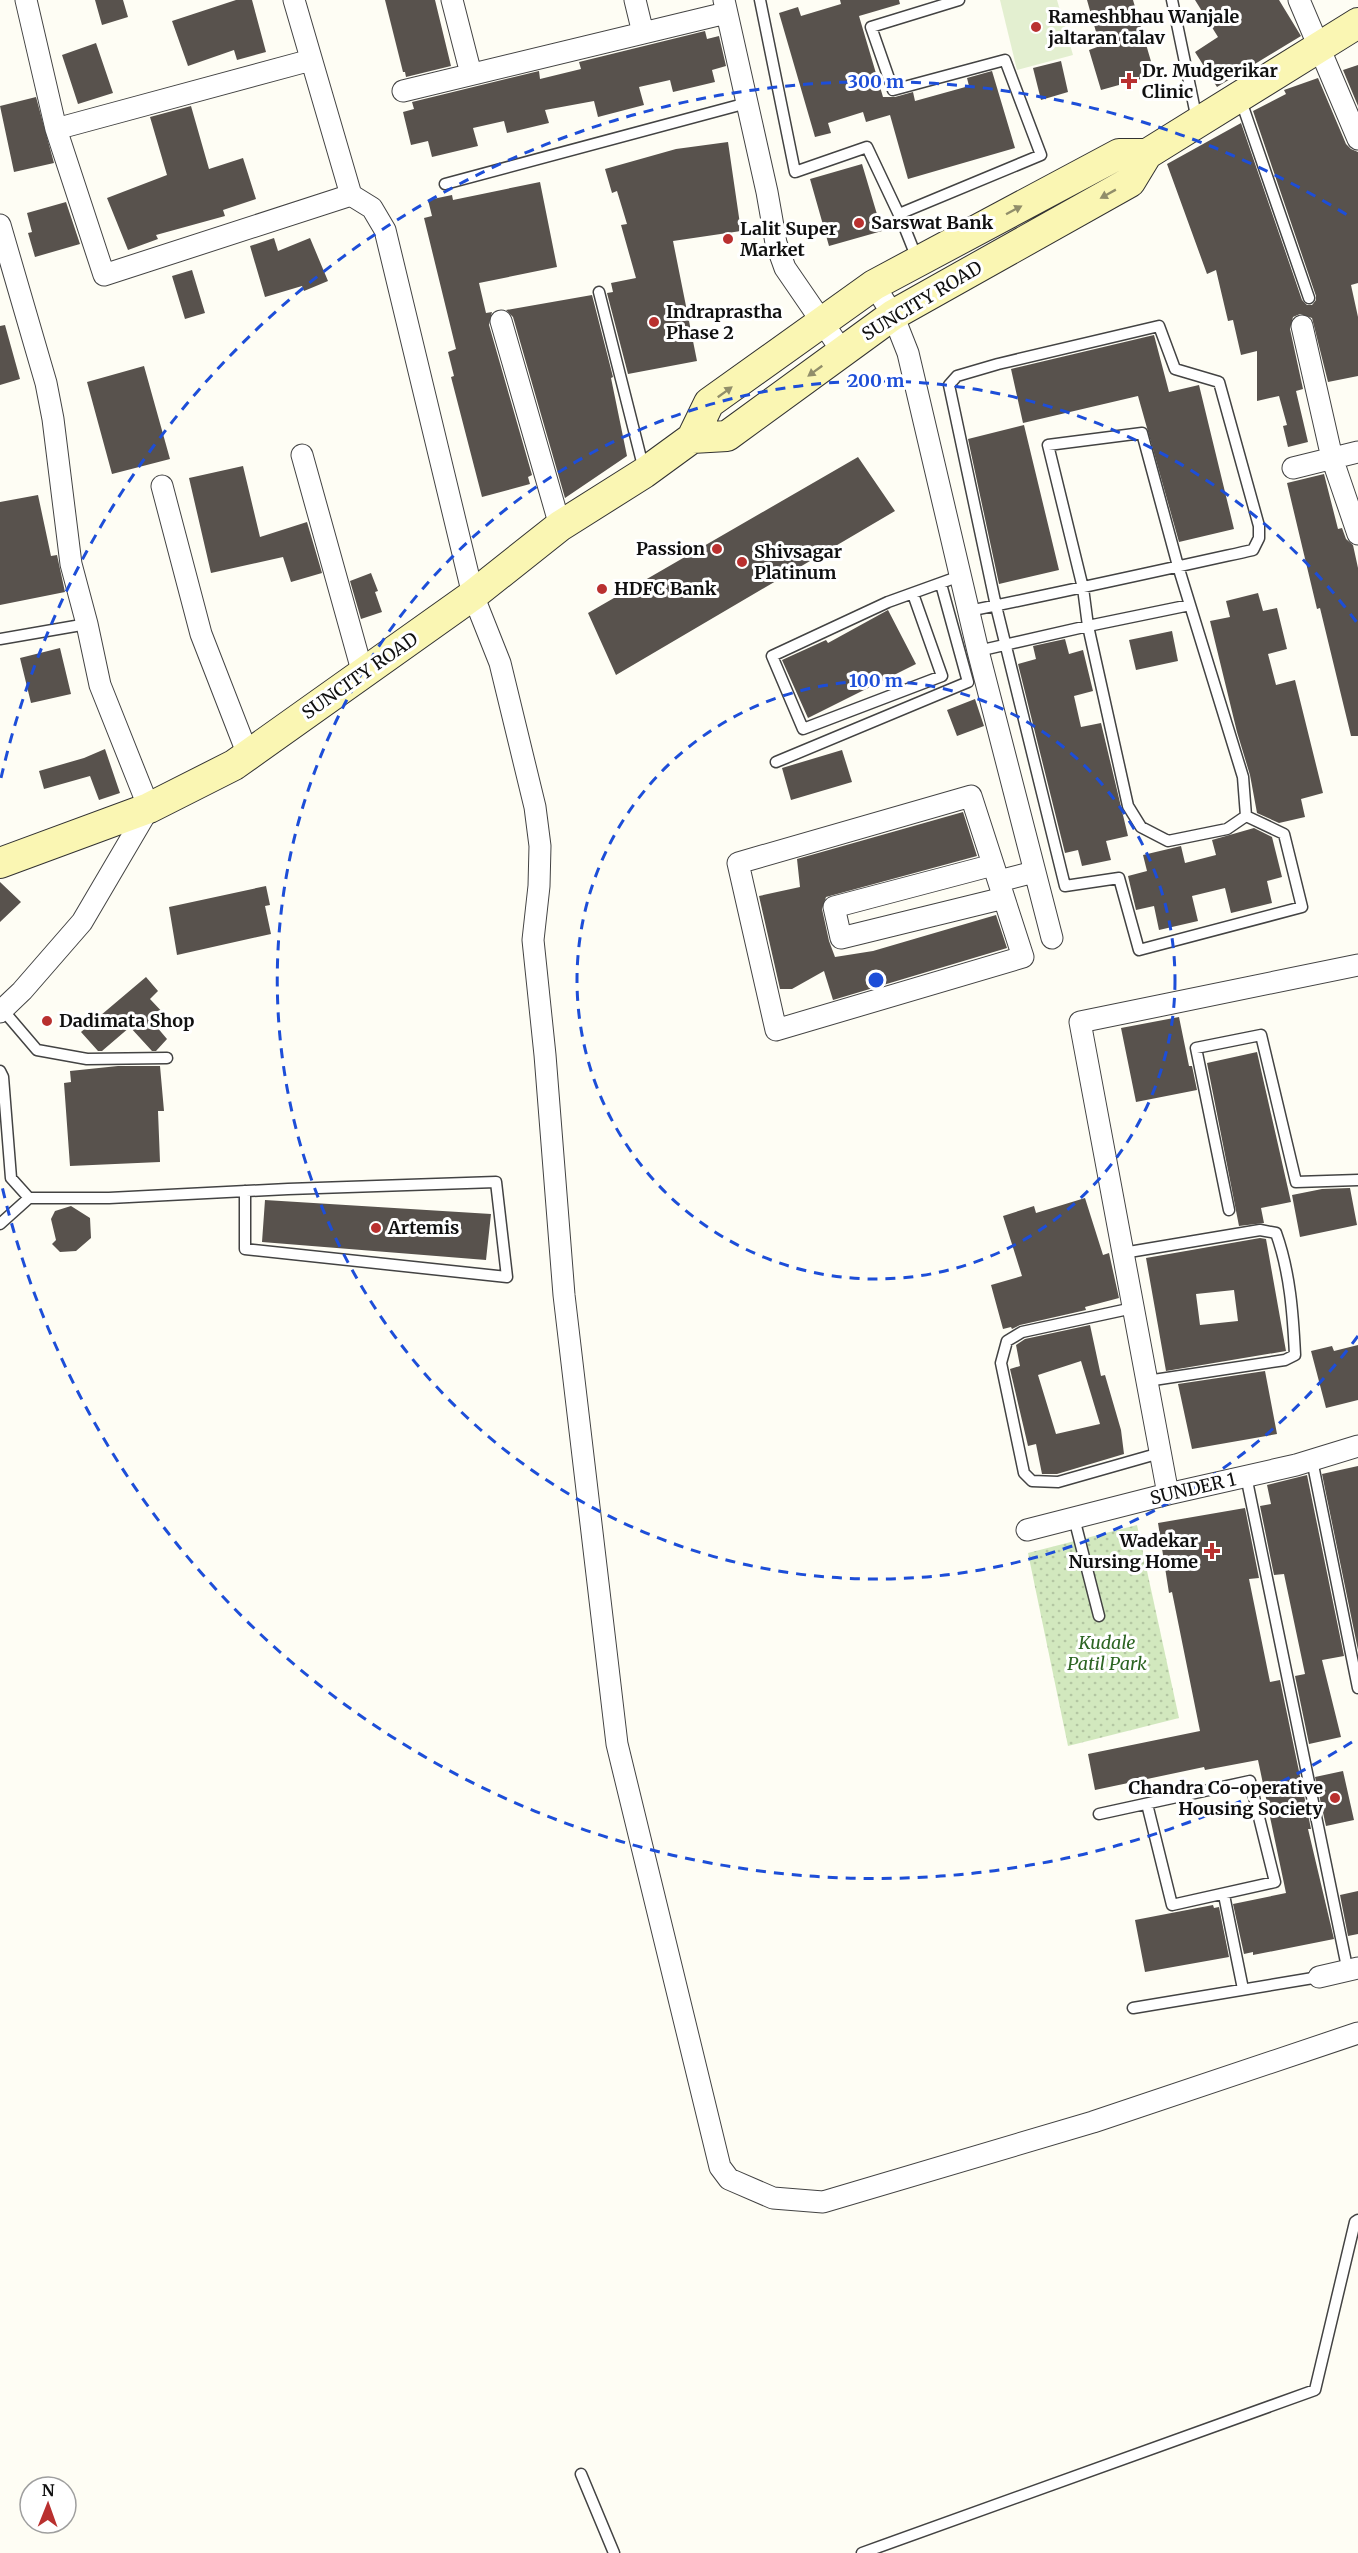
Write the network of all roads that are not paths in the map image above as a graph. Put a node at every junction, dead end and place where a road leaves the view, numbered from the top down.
1 (26, 0) edge
2 (294, 0) edge
3 (452, 0) edge
4 (635, 0) edge
5 (760, 0) edge
6 (959, 0) edge
7 (1172, 0) edge
8 (1299, 0) edge
9 (725, 7) edge
10 (1358, 23) edge
11 (643, 33) junction
12 (1320, 47) junction
13 (311, 60) junction
14 (471, 74) junction
15 (403, 91) dead end
16 (1239, 95) junction
17 (747, 103) junction
18 (1197, 120) junction
19 (56, 129) junction
20 (1358, 139) edge
21 (1147, 154) junction
22 (446, 184) dead end
23 (351, 195) junction
24 (899, 214) junction
25 (0, 225) edge
26 (3, 250) edge
27 (918, 261) junction
28 (874, 285) junction
29 (599, 292) dead end
30 (1309, 298) dead end
31 (892, 315) junction
32 (501, 321) dead end
33 (822, 322) junction
34 (1302, 326) dead end
35 (842, 351) junction
36 (692, 438) junction
37 (1358, 452) edge
38 (302, 455) dead end
39 (1332, 458) junction
40 (1293, 468) dead end
41 (644, 473) junction
42 (162, 486) dead end
43 (560, 526) junction
44 (1358, 534) edge
45 (1178, 566) junction
46 (950, 580) junction
47 (1083, 588) junction
48 (913, 594) junction
49 (473, 595) junction
50 (1190, 605) junction
51 (996, 606) junction
52 (969, 611) junction
53 (87, 624) junction
54 (1088, 626) junction
55 (0, 639) edge
56 (1006, 645) junction
57 (978, 651) junction
58 (363, 674) junction
59 (248, 755) junction
60 (776, 762) dead end
61 (149, 808) junction
62 (1246, 816) junction
63 (0, 863) edge
64 (1034, 872) junction
65 (999, 881) junction
66 (1052, 938) dead end
67 (1358, 966) edge
68 (1, 1010) edge
69 (167, 1058) dead end
70 (0, 1071) edge
71 (1358, 1180) edge
72 (245, 1191) junction
73 (29, 1198) junction
74 (1229, 1210) dead end
75 (0, 1224) edge
76 (1123, 1253) junction
77 (1133, 1308) junction
78 (1147, 1381) junction
79 (1358, 1446) edge
80 (1161, 1453) junction
81 (1312, 1460) junction
82 (1246, 1476) junction
83 (1168, 1494) junction
84 (1074, 1518) junction
85 (1027, 1530) dead end
86 (1099, 1616) dead end
87 (1358, 1688) edge
88 (1147, 1804) junction
89 (1098, 1814) dead end
90 (1224, 1895) junction
91 (1353, 1970) edge
92 (1319, 1977) joint
93 (1244, 1989) junction
94 (1133, 2008) dead end
95 (1358, 2033) edge
96 (1358, 2220) edge
97 (581, 2474) dead end
98 (614, 2553) edge
99 (862, 2553) edge

1 - 19 street
2 - 13 street
3 - 14 street
4 - 11 street
5 - 24 lane
6 - 24 lane
7 - 18 lane
8 - 12 street
9 - 11 street
9 - 17 street
10 - 12 street, SUNCITY ROAD
11 - 14 street
12 - 16 street, SUNCITY ROAD
12 - 20 street
13 - 19 street
13 - 23 street
14 - 15 street
16 - 18 street, SUNCITY ROAD
16 - 30 lane
17 - 22 lane
17 - 33 street
18 - 21 street, SUNCITY ROAD
19 - 23 street
27 -> 21 street, SUNCITY ROAD
21 -> 31 street, SUNCITY ROAD
23 - 49 street
24 - 27 lane
25 - 26 street
26 - 53 street
27 - 28 street, SUNCITY ROAD
28 - 31 street
28 - 33 street, SUNCITY ROAD
29 - 41 lane
31 - 35 street, SUNCITY ROAD
31 - 46 street
32 - 43 street
33 - 35 street
36 -> 33 street, SUNCITY ROAD
34 - 39 street
35 -> 36 street, SUNCITY ROAD
36 - 41 street, SUNCITY ROAD
37 - 39 street
38 - 58 street
39 - 40 street
39 - 44 street
41 - 43 street, SUNCITY ROAD
42 - 59 street
43 - 49 street, SUNCITY ROAD
45 - 47 lane
45 - 47 lane
45 - 50 lane
45 - 51 lane
46 - 48 lane
46 - 52 street
46 - 60 lane
47 - 51 lane
47 - 54 lane
48 - 48 lane
49 - 58 street, SUNCITY ROAD
49 - 95 street
50 - 54 lane
50 - 62 lane
51 - 52 lane
51 - 56 lane
52 - 57 street
53 - 55 lane
53 - 61 street
54 - 56 lane
54 - 62 lane
56 - 57 lane
56 - 62 lane
57 - 64 street
58 - 59 street, SUNCITY ROAD
59 - 61 street, SUNCITY ROAD
61 - 63 street, SUNCITY ROAD
61 - 68 street
64 - 65 street
64 - 66 street
65 - 65 street
65 - 65 street
67 - 76 street
68 - 69 lane
70 - 73 lane
71 - 74 lane
72 - 72 lane
72 - 73 lane
73 - 75 lane
76 - 77 street
76 - 78 lane
77 - 78 street
77 - 80 lane
78 - 80 street
79 - 81 street, SUNDER 1
80 - 83 street
81 - 82 street, SUNDER 1
81 - 87 lane
82 - 83 street, SUNDER 1
82 - 91 lane
83 - 84 street, SUNDER 1
84 - 85 street, SUNDER 1
84 - 86 lane
88 - 89 lane
88 - 90 lane
88 - 90 lane
90 - 93 lane
91 - 92 street
92 - 93 lane
93 - 94 lane
96 - 99 lane
97 - 98 lane

